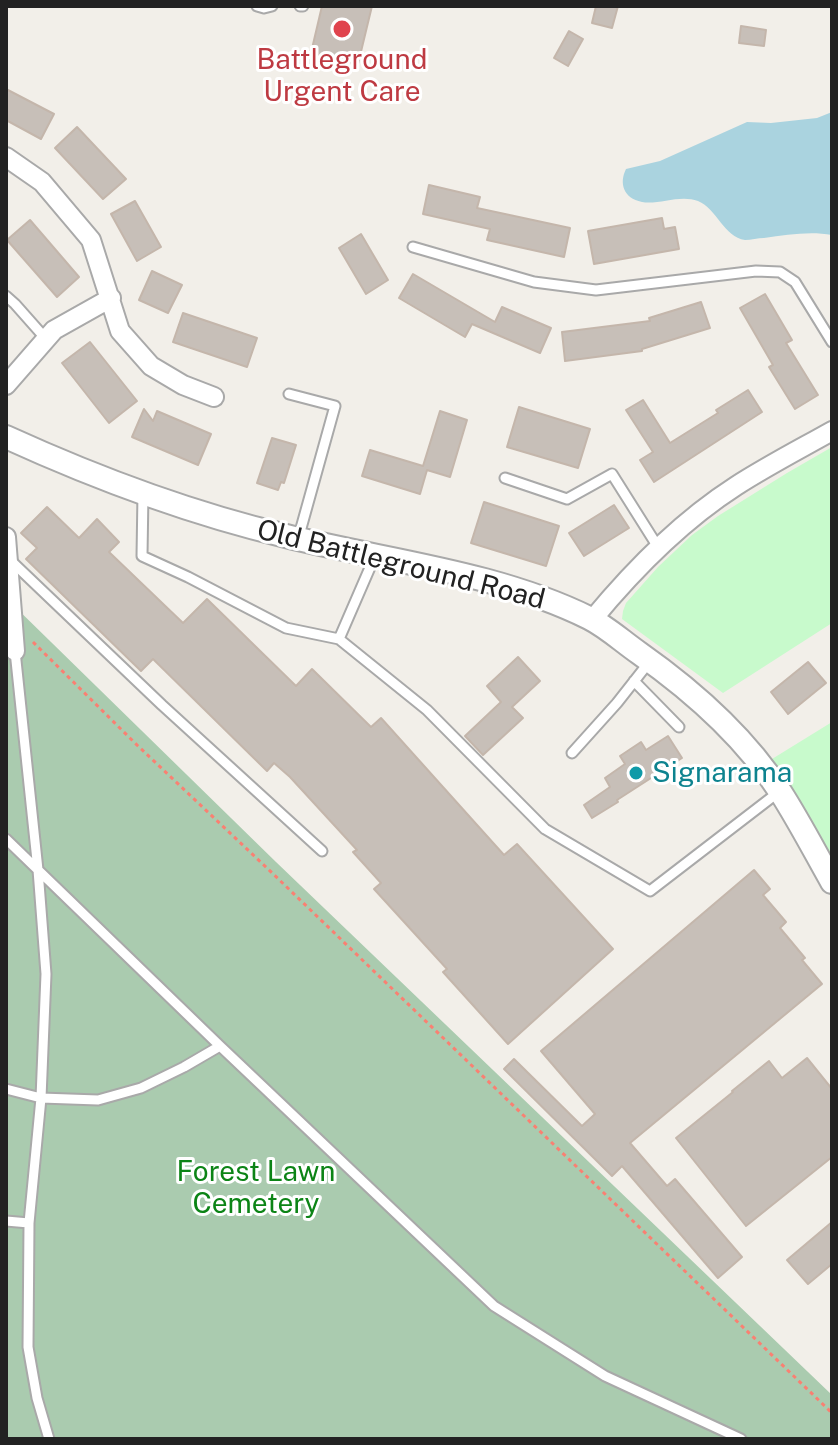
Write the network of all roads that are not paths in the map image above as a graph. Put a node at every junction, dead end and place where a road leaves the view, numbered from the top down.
1 (257, 6) edge
2 (272, 6) edge
3 (6, 157) edge
4 (413, 247) dead end
5 (6, 296) edge
6 (111, 298) junction
7 (46, 339) junction
8 (832, 342) edge
9 (6, 385) edge
10 (289, 394) dead end
11 (214, 397) dead end
12 (832, 431) edge
13 (6, 437) edge
14 (505, 478) dead end
15 (143, 493) junction
16 (6, 537) edge
17 (298, 539) junction
18 (658, 547) junction
19 (375, 556) junction
20 (7, 557) edge
21 (592, 620) junction
22 (339, 639) junction
23 (15, 651) joint
24 (650, 661) junction
25 (634, 681) junction
26 (679, 727) dead end
27 (572, 753) dead end
28 (780, 791) junction
29 (6, 839) edge
30 (322, 851) dead end
31 (38, 870) junction
32 (832, 882) edge
33 (220, 1046) junction
34 (6, 1089) edge
35 (41, 1098) junction
36 (6, 1221) edge
37 (29, 1223) junction
38 (48, 1439) edge
39 (62, 1439) edge
40 (741, 1439) edge

1 - 2 lane
3 - 6 street
4 - 8 lane
5 - 7 lane
6 - 7 street
6 - 11 street
7 - 9 street
10 - 17 lane
12 - 18 street
13 - 15 street, Old Battleground Road
14 - 18 lane
15 - 17 street, Old Battleground Road
15 - 22 lane
16 - 20 street
17 - 19 street, Old Battleground Road
18 - 21 street
19 - 21 street, Old Battleground Road
19 - 22 lane
20 - 23 street
20 - 30 lane
21 - 24 street, Old Battleground Road
22 - 28 lane
23 - 31 lane
24 - 25 lane
24 - 28 street, Old Battleground Road
25 - 26 lane
25 - 27 lane
28 - 32 street, Old Battleground Road
29 - 31 lane
31 - 33 lane
31 - 35 lane
33 - 35 lane
33 - 40 lane
34 - 35 lane
35 - 37 lane
36 - 37 lane
37 - 38 lane
38 - 39 lane

